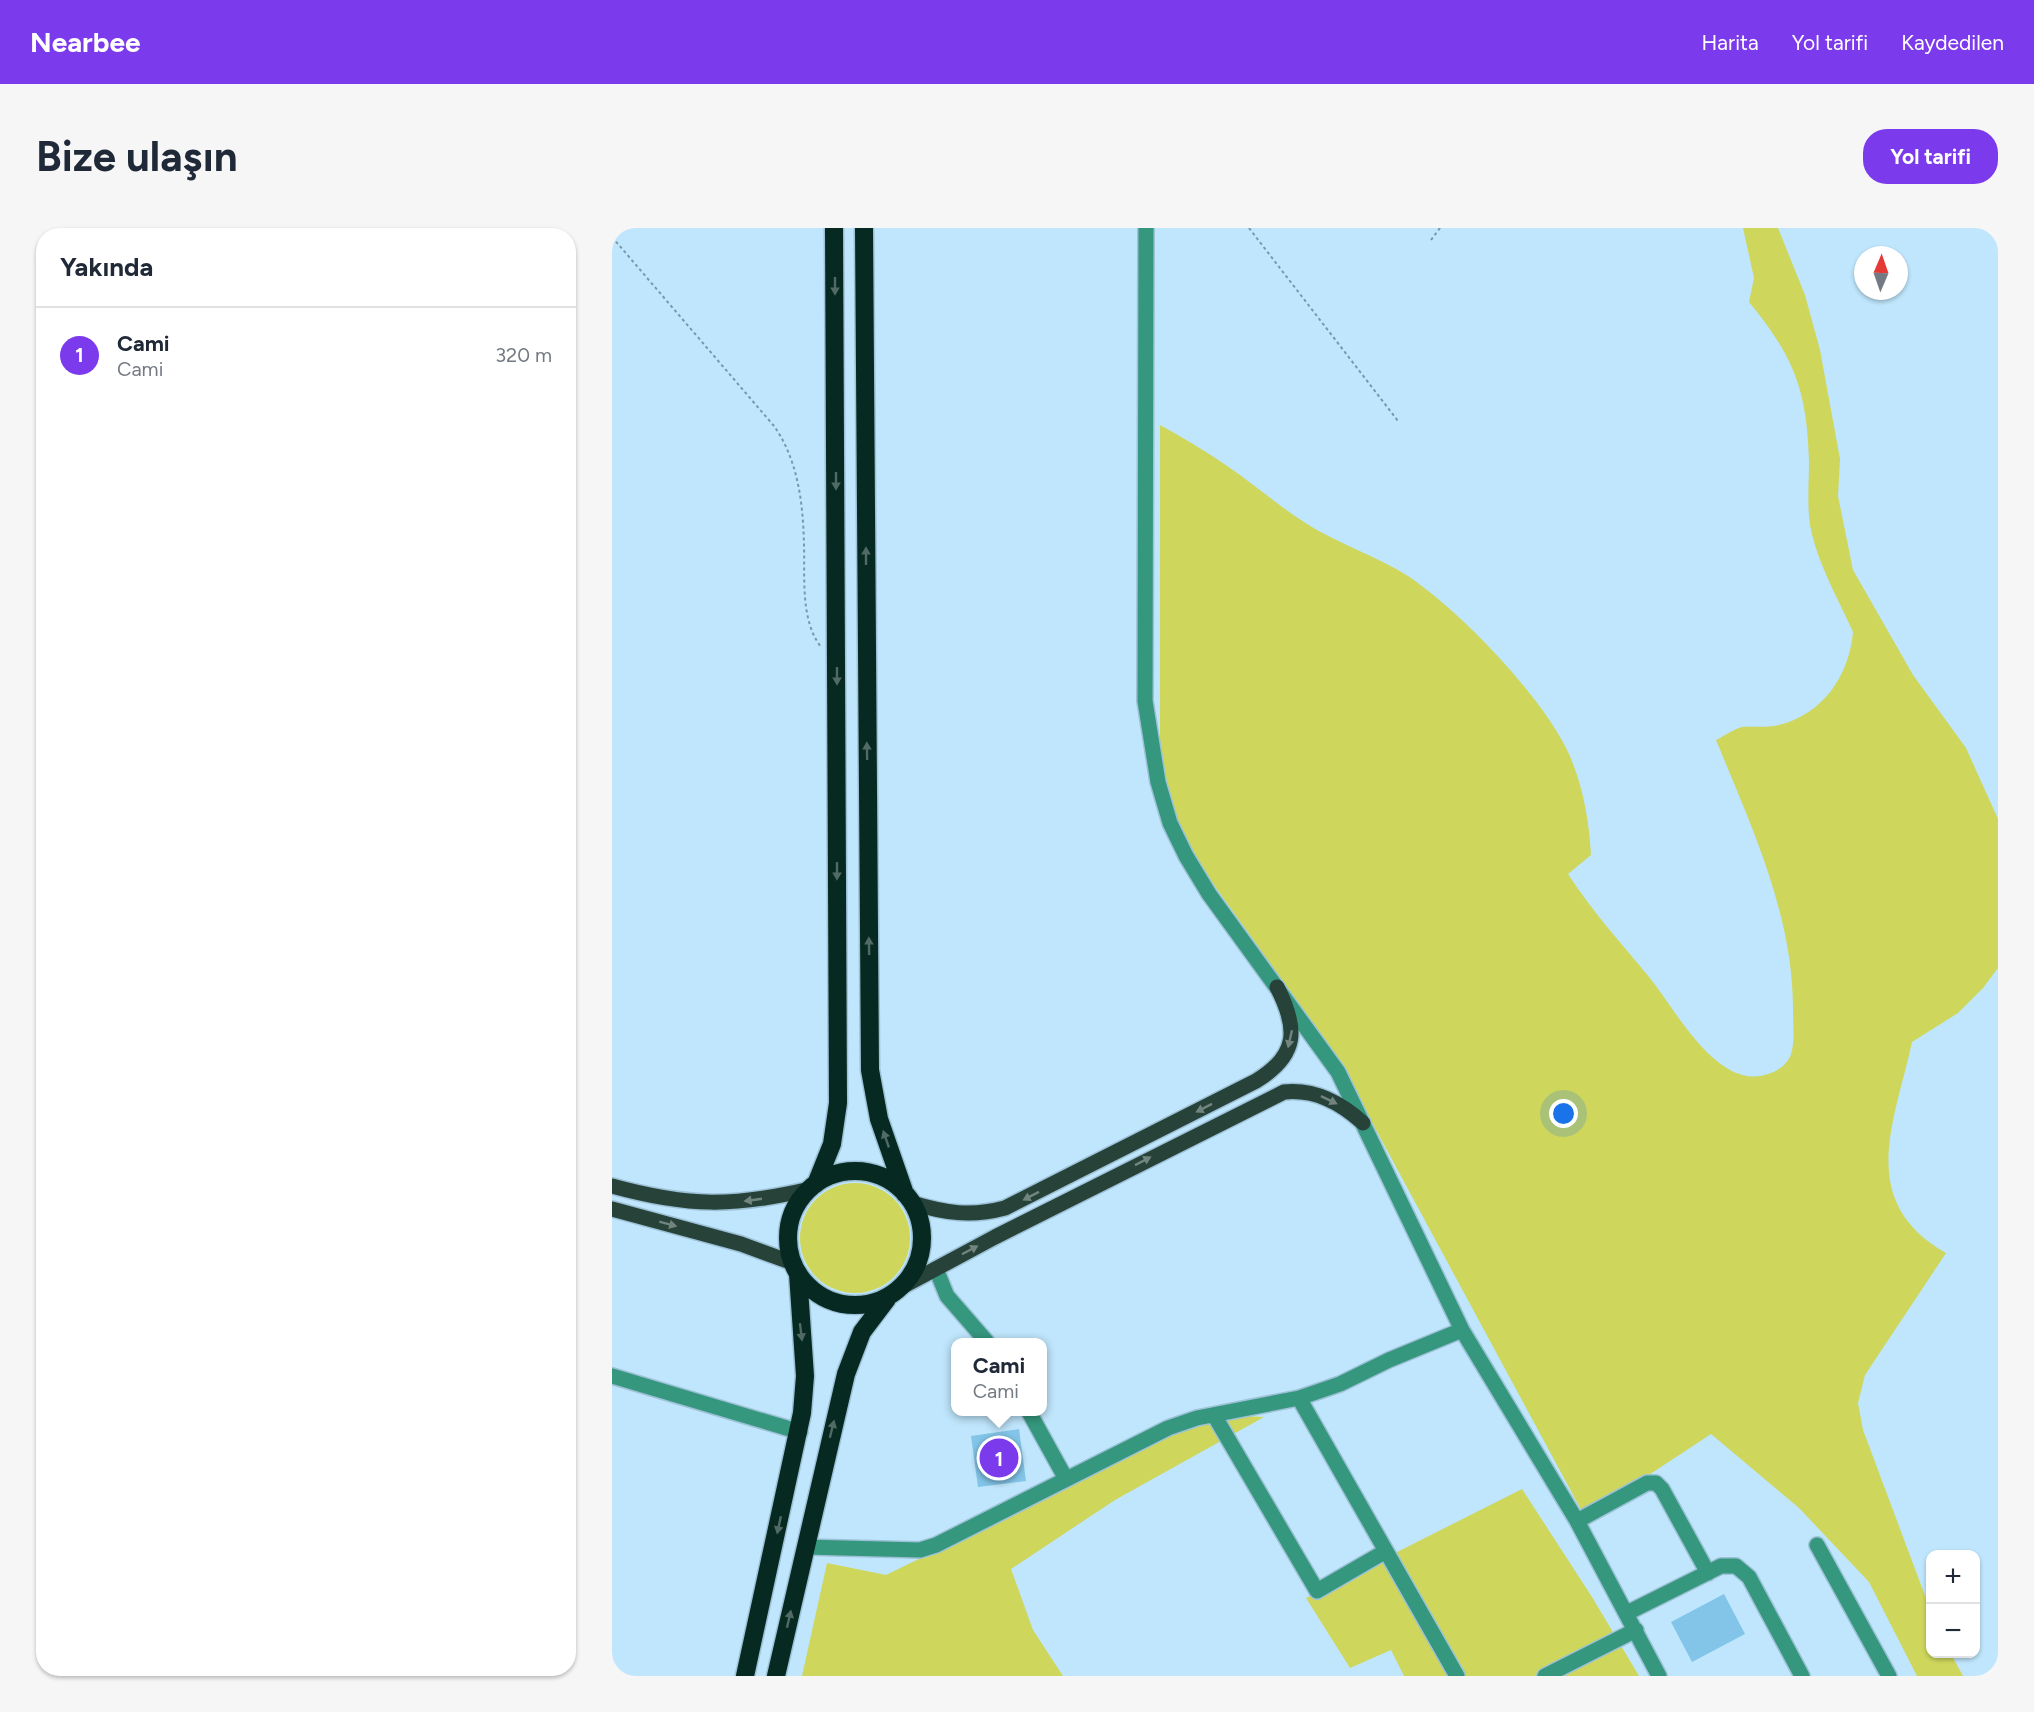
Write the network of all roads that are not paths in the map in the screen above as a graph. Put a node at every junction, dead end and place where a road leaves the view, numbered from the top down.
1 (834, 228) edge
2 (864, 228) edge
3 (1146, 228) edge
4 (1277, 987) junction
5 (1363, 1123) junction
6 (612, 1186) edge
7 (813, 1186) junction
8 (909, 1198) junction
9 (612, 1209) edge
10 (796, 1269) junction
11 (936, 1269) junction
12 (895, 1292) junction
13 (1462, 1330) junction
14 (984, 1338) edge
15 (612, 1376) edge
16 (1299, 1398) junction
17 (1214, 1415) junction
18 (1031, 1416) edge
19 (800, 1432) junction
20 (1066, 1479) junction
21 (1577, 1521) junction
22 (1817, 1545) dead end
23 (805, 1547) junction
24 (1386, 1551) junction
25 (1708, 1573) junction
26 (1627, 1613) junction
27 (1636, 1630) junction
28 (745, 1676) edge
29 (776, 1676) edge
30 (1457, 1676) edge
31 (1545, 1676) edge
32 (1659, 1676) edge
33 (1802, 1676) edge
34 (1889, 1676) edge

1 -> 7 highway
8 -> 2 highway
3 - 4 street
4 - 5 street
4 -> 8 main road
11 -> 5 main road
5 - 13 street
7 -> 6 main road
7 - 8 highway
7 - 10 highway
8 - 12 highway
9 -> 10 main road
10 - 12 highway
10 -> 19 highway
11 - 12 main road
11 - 14 street
23 -> 12 highway
13 - 16 street
13 - 21 street
15 - 19 street
16 - 17 street
16 - 24 street
17 - 20 street
17 - 24 street
18 - 20 street
19 -> 28 highway
20 - 23 street
21 - 25 street
21 - 26 street
22 - 34 street
29 -> 23 highway
24 - 30 street
25 - 26 street
25 - 33 street
26 - 27 street
27 - 31 street
27 - 32 street

